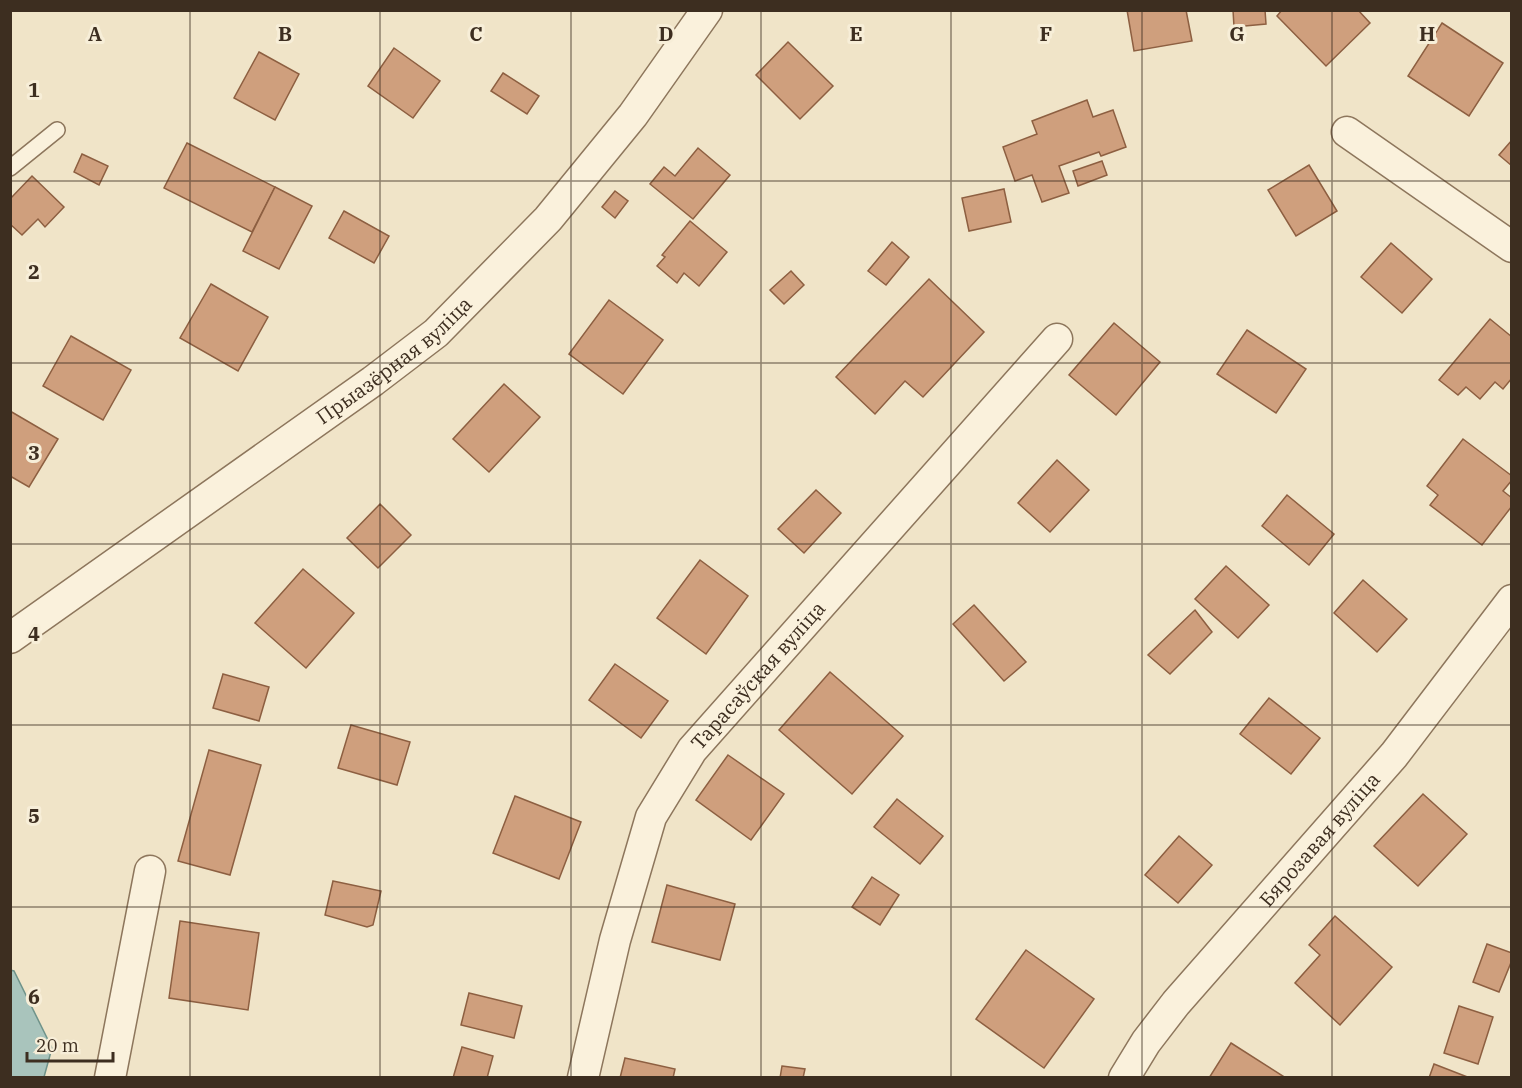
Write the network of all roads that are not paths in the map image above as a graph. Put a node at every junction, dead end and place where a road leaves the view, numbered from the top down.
1 (707, 10) edge
2 (57, 130) dead end
3 (1347, 132) dead end
4 (10, 168) edge
5 (1512, 247) edge
6 (1057, 339) dead end
7 (1512, 600) edge
8 (10, 638) edge
9 (150, 871) dead end
10 (110, 1077) edge
11 (583, 1077) edge
12 (1124, 1077) edge

1 - 8 street, Прыазёрная вуліца
2 - 4 lane
3 - 5 street
6 - 11 street, Тарасаўская вуліца
7 - 12 street, Бярозавая вуліца
9 - 10 street

